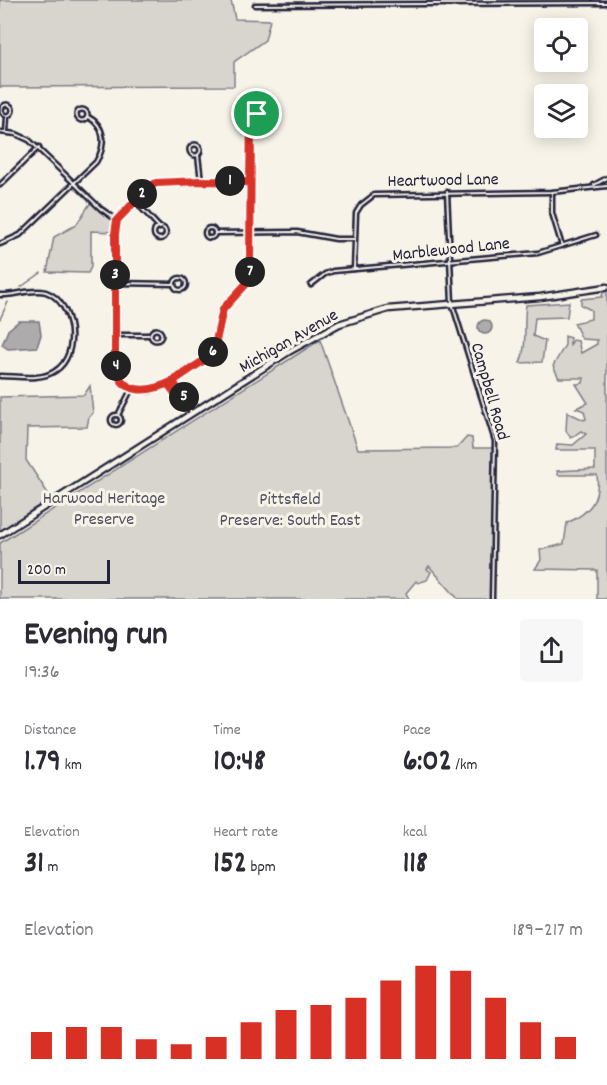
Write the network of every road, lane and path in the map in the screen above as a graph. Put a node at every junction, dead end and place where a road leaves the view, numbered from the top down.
1 (261, 0) edge
2 (431, 2) edge
3 (607, 3) edge
4 (261, 4) junction
5 (255, 5) dead end
6 (7, 116) dead end
7 (88, 117) dead end
8 (251, 120) dead end
9 (0, 132) edge
10 (6, 132) junction
11 (39, 147) junction
12 (198, 155) dead end
13 (607, 178) edge
14 (201, 181) junction
15 (250, 182) junction
16 (76, 183) junction
17 (0, 185) edge
18 (594, 185) junction
19 (607, 186) edge
20 (447, 192) junction
21 (552, 192) junction
22 (135, 201) junction
23 (117, 220) junction
24 (160, 228) dead end
25 (250, 232) junction
26 (215, 233) dead end
27 (596, 236) dead end
28 (354, 239) junction
29 (0, 244) edge
30 (562, 246) junction
31 (449, 259) junction
32 (354, 269) junction
33 (115, 283) junction
34 (174, 284) dead end
35 (311, 285) dead end
36 (607, 287) edge
37 (0, 295) edge
38 (452, 303) junction
39 (116, 335) junction
40 (150, 335) dead end
41 (0, 376) edge
42 (173, 381) junction
43 (168, 384) junction
44 (132, 388) junction
45 (186, 404) junction
46 (192, 413) junction
47 (118, 415) dead end
48 (0, 535) edge
49 (492, 599) edge

1 - 4 street
2 - 3 street
2 - 4 street
4 - 5 street
6 - 10 street
7 - 16 street
8 - 15 street
9 - 10 street
10 - 11 street
11 - 16 street
11 - 17 street
12 - 14 street
13 - 18 street, Heartwood Lane
14 - 15 street
14 - 22 street
15 - 25 street
16 - 23 street
16 - 29 street
18 - 19 street, Heartwood Lane
18 - 21 street, Heartwood Lane
20 - 21 street, Heartwood Lane
20 - 28 street, Heartwood Lane
20 - 31 street, Campbell Road
21 - 30 street
22 - 23 street
22 - 24 street
23 - 33 street
25 - 26 street
25 - 28 street
25 - 42 street
27 - 30 street, Marblewood Lane
28 - 32 street, Heartwood Lane
30 - 31 street, Marblewood Lane
31 - 32 street, Marblewood Lane
31 - 38 street, Campbell Road
32 - 35 street, Marblewood Lane
33 - 34 street
33 - 39 street
36 - 38 highway, Michigan Avenue
37 - 41 street
38 - 46 highway, Michigan Avenue
38 - 49 street, Campbell Road
39 - 40 street
39 - 44 street
42 - 43 street
42 - 45 street
43 - 44 street
43 - 45 street
44 - 47 street
45 - 46 street
46 - 48 highway, Michigan Avenue

